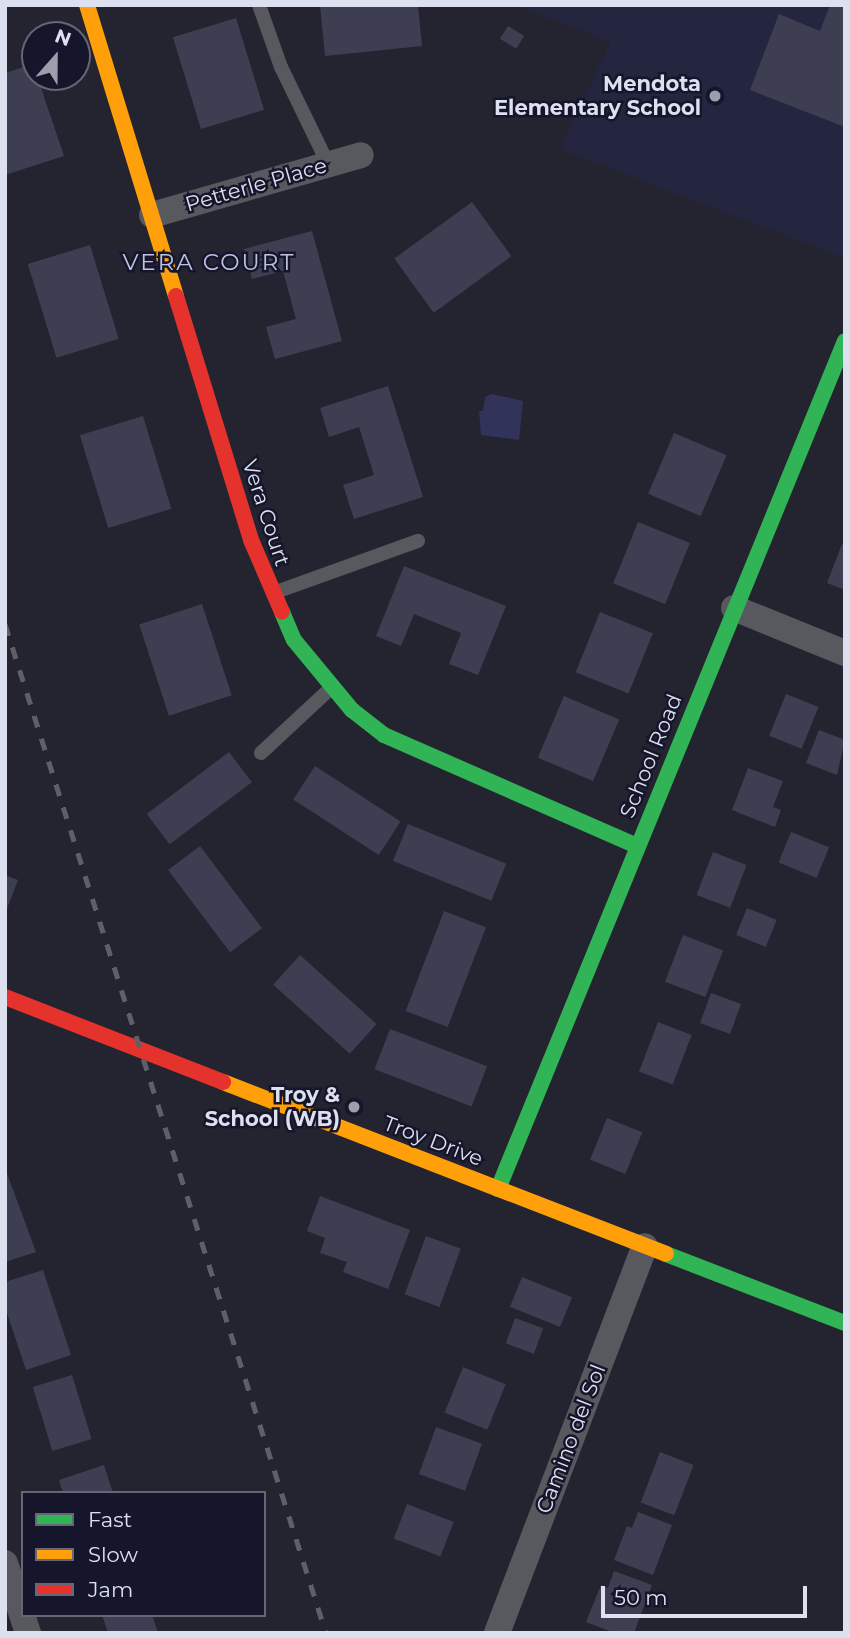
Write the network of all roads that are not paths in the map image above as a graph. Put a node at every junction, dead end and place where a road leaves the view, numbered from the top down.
1 (87, 5) edge
2 (259, 5) edge
3 (361, 155) dead end
4 (328, 164) junction
5 (152, 215) junction
6 (845, 341) edge
7 (418, 541) dead end
8 (271, 594) junction
9 (734, 608) junction
10 (845, 653) edge
11 (331, 688) junction
12 (261, 753) dead end
13 (637, 846) junction
14 (5, 997) edge
15 (498, 1189) junction
16 (645, 1246) junction
17 (845, 1323) edge
18 (5, 1563) edge
19 (21, 1612) edge
20 (497, 1633) edge

1 - 5 street, Vera Court
2 - 4 lane
3 - 4 street, Petterle Place
4 - 5 street, Petterle Place
5 - 8 street, Vera Court
6 - 9 street, School Road
7 - 8 lane
8 - 11 street, Vera Court
9 - 10 street
9 - 13 street, School Road
11 - 12 lane
11 - 13 street, Vera Court
13 - 15 street, School Road
14 - 15 street, Troy Drive
15 - 16 street, Troy Drive
16 - 17 street, Troy Drive
16 - 20 street, Camino del Sol
18 - 19 street

